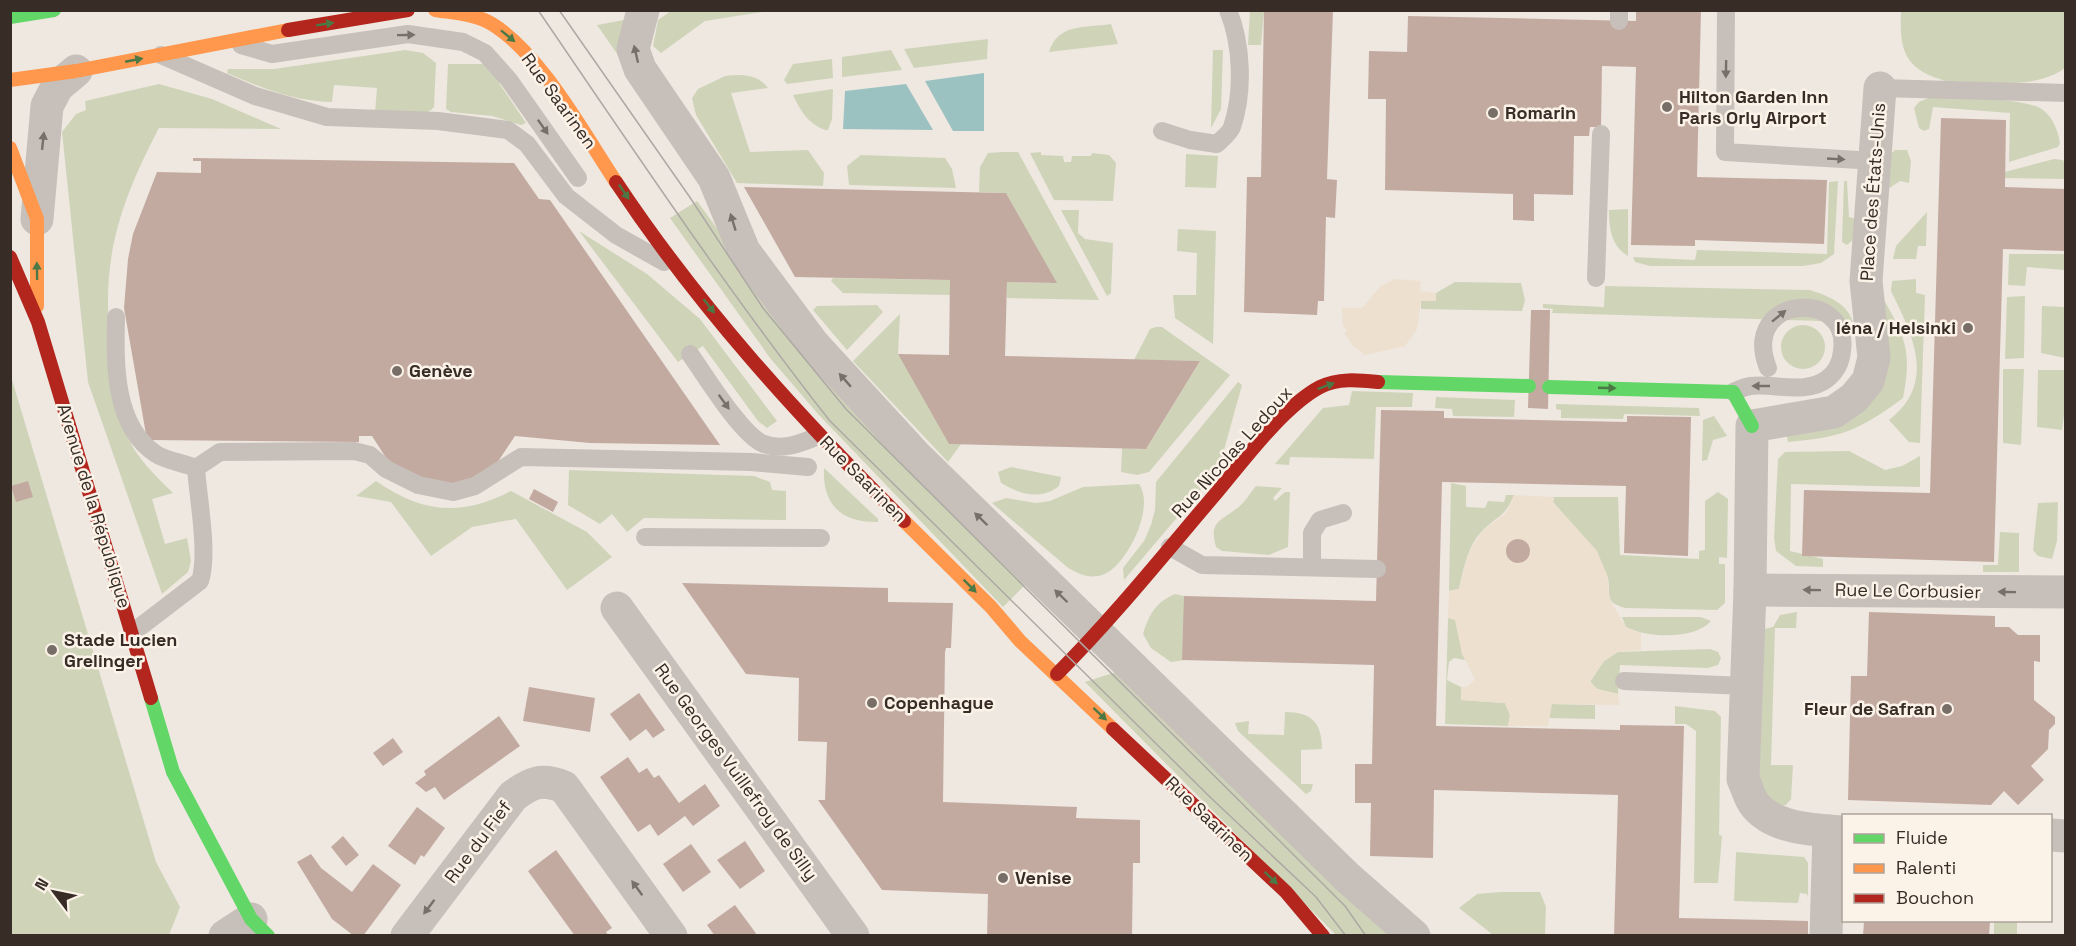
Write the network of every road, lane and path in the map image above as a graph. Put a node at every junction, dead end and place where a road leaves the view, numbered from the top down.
1 (54, 10) edge
2 (408, 10) edge
3 (435, 10) edge
4 (643, 10) edge
5 (1228, 10) edge
6 (1726, 10) edge
7 (10, 17) edge
8 (225, 41) junction
9 (159, 55) junction
10 (76, 71) junction
11 (10, 80) edge
12 (1880, 88) joint
13 (2066, 93) edge
14 (1162, 130) dead end
15 (1601, 134) dead end
16 (10, 148) edge
17 (1876, 161) junction
18 (578, 178) dead end
19 (37, 219) junction
20 (10, 256) edge
21 (683, 273) junction
22 (1596, 278) dead end
23 (116, 317) dead end
24 (38, 322) junction
25 (690, 354) dead end
26 (1768, 368) dead end
27 (1529, 386) dead end
28 (1549, 387) dead end
29 (1733, 392) junction
30 (1752, 426) junction
31 (818, 436) junction
32 (808, 467) dead end
33 (195, 468) junction
34 (1342, 513) dead end
35 (645, 537) dead end
36 (821, 538) dead end
37 (1170, 547) junction
38 (1311, 567) junction
39 (1377, 569) dead end
40 (1750, 590) junction
41 (2066, 592) edge
42 (617, 608) dead end
43 (1099, 632) junction
44 (132, 633) junction
45 (1057, 674) junction
46 (1624, 681) dead end
47 (1746, 686) junction
48 (1836, 831) edge
49 (248, 930) edge
50 (407, 936) edge
51 (671, 936) edge
52 (854, 936) edge
53 (1323, 936) edge
54 (1414, 936) edge
55 (1826, 936) edge

1 - 7 street
8 -> 2 street
3 -> 21 street, Rue Saarinen
43 -> 4 street
5 - 14 lane
6 -> 17 lane
8 - 9 street
8 -> 18 lane
10 -> 9 street
9 - 21 lane
10 - 11 street
19 -> 10 street, Avenue de la République
12 - 13 lane
12 - 17 street, Place des États-Unis
15 - 22 lane
16 - 19 street, Avenue de la République
17 - 30 street, Place des États-Unis
24 -> 19 street, Avenue de la République
20 - 24 street, Avenue de la République
21 -> 31 street, Rue Saarinen
23 - 33 lane
24 - 44 street, Avenue de la République
25 -> 31 lane
26 -> 29 lane
37 -> 27 street, Rue Nicolas Ledoux
28 -> 29 street
29 - 30 street
30 - 40 street
31 -> 45 street, Rue Saarinen
32 - 33 lane
33 - 44 lane
34 - 38 lane
35 - 36 lane
37 - 38 lane
37 - 43 street, Rue Nicolas Ledoux
38 - 39 lane
41 -> 40 street, Rue Le Corbusier
40 - 47 street
42 - 52 street, Rue Georges Vuillefroy de Silly
43 - 45 street, Rue Nicolas Ledoux
43 - 54 street
44 - 49 street, Avenue de la République
45 -> 53 street, Rue Saarinen
46 - 47 lane
47 - 48 street
48 - 55 street
51 -> 50 street, Rue du Fief

